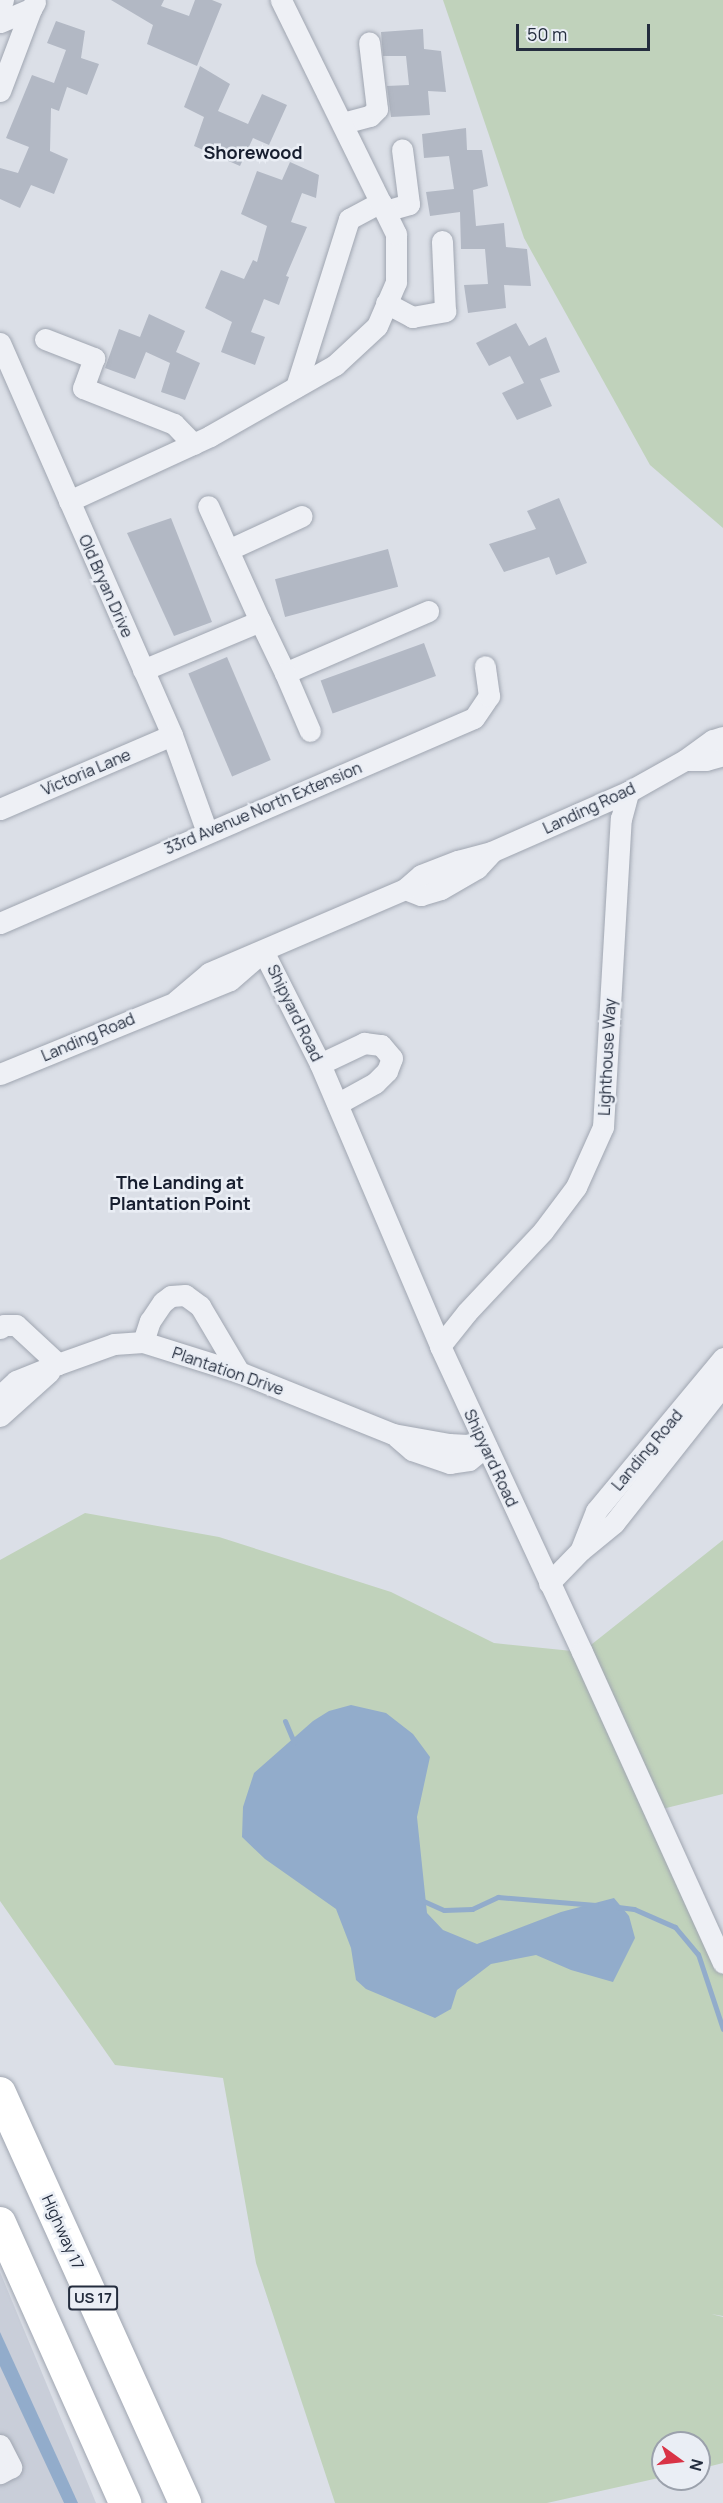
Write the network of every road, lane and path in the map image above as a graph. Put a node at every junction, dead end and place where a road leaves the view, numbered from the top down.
1 (3, 0) edge
2 (281, 0) edge
3 (34, 4) edge
4 (0, 8) edge
5 (0, 22) edge
6 (369, 42) dead end
7 (0, 92) edge
8 (343, 123) junction
9 (402, 149) dead end
10 (383, 206) junction
11 (442, 241) dead end
12 (386, 303) junction
13 (45, 339) dead end
14 (0, 343) edge
15 (296, 387) junction
16 (193, 444) junction
17 (69, 501) junction
18 (208, 506) dead end
19 (302, 516) dead end
20 (228, 550) junction
21 (428, 611) dead end
22 (260, 621) junction
23 (485, 666) dead end
24 (143, 670) junction
25 (285, 673) junction
26 (310, 731) dead end
27 (172, 735) junction
28 (723, 737) edge
29 (723, 755) edge
30 (685, 760) junction
31 (628, 792) junction
32 (0, 809) edge
33 (207, 831) junction
34 (0, 923) edge
35 (264, 951) junction
36 (320, 1064) junction
37 (0, 1074) edge
38 (337, 1104) junction
39 (0, 1328) edge
40 (143, 1342) junction
41 (440, 1346) junction
42 (723, 1358) edge
43 (58, 1364) junction
44 (239, 1372) junction
45 (723, 1385) edge
46 (0, 1396) edge
47 (0, 1416) edge
48 (682, 1422) junction
49 (486, 1446) junction
50 (549, 1583) junction
51 (723, 1963) edge
52 (0, 2093) edge
53 (0, 2223) edge
54 (0, 2445) edge
55 (0, 2472) edge
56 (125, 2503) edge
57 (185, 2503) edge

1 - 4 street
2 - 8 street
3 - 5 street
3 - 7 street
6 - 8 street
8 - 10 street
9 - 10 street
10 - 12 street
10 - 15 street
11 - 12 street
12 - 15 street
13 - 16 street
14 - 17 street, Old Bryan Drive
15 - 16 street
16 - 17 street
17 - 24 street, Old Bryan Drive
18 - 20 street
19 - 20 street
20 - 22 street
21 - 25 street
22 - 24 street
22 - 25 street
23 - 33 street, 33rd Avenue North Extension
24 - 27 street, Old Bryan Drive
25 - 26 street
27 - 32 street, Victoria Lane
27 - 33 street, Old Bryan Drive
28 - 30 street, Landing Road
29 - 30 street, Landing Road
30 - 31 street, Landing Road
31 - 35 street, Landing Road
31 - 41 street, Lighthouse Way
33 - 34 street, 33rd Avenue North Extension
35 - 36 street, Shipyard Road
35 - 37 street, Landing Road
36 - 38 street, Shipyard Road
36 - 38 street
38 - 41 street, Shipyard Road
39 - 43 street
40 - 43 street, Plantation Drive
40 - 44 street, Plantation Drive
40 - 44 street
41 - 49 street, Shipyard Road
42 - 48 street, Landing Road
43 - 46 street, Plantation Drive
43 - 47 street, Plantation Drive
44 - 49 street, Plantation Drive
45 - 48 street, Landing Road
48 - 50 street, Landing Road
49 - 50 street, Shipyard Road
50 - 51 street, Shipyard Road
52 - 57 highway, Highway 17 / US 17
53 - 56 highway
54 - 55 street

